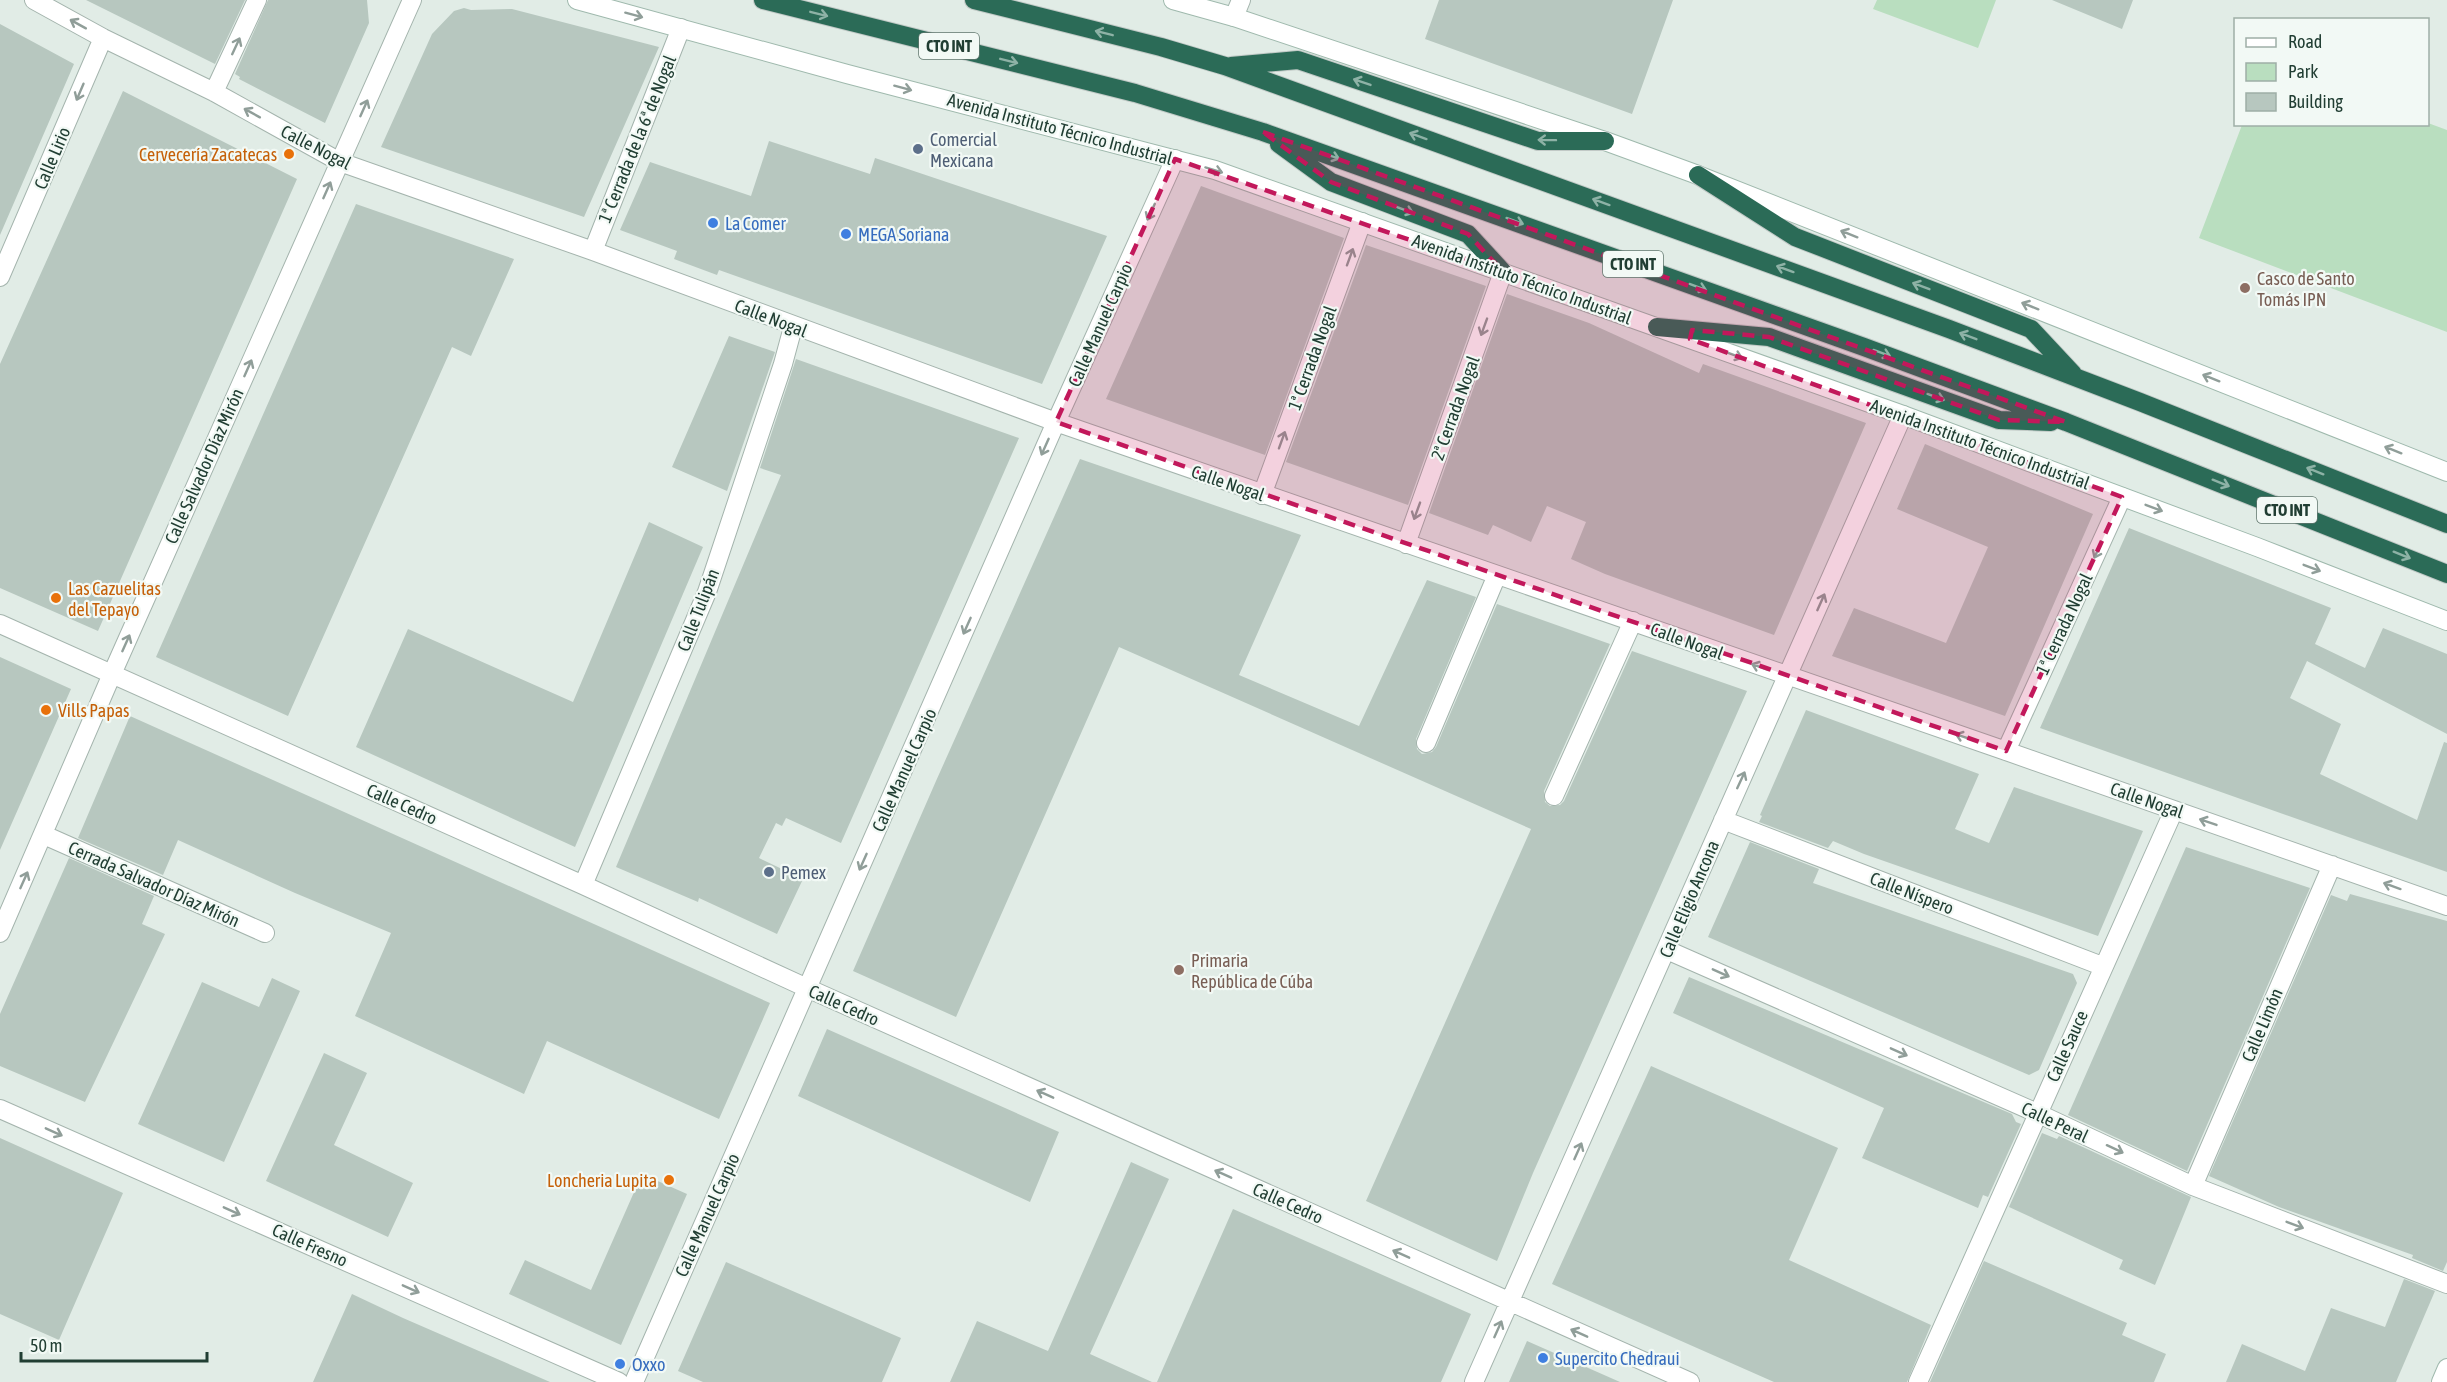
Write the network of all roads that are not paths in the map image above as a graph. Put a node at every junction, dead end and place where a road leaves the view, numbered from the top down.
1 (34, 0) edge
2 (257, 0) edge
3 (412, 0) edge
4 (578, 0) edge
5 (763, 0) edge
6 (974, 0) edge
7 (1173, 0) edge
8 (1241, 0) edge
9 (1234, 17) junction
10 (681, 27) junction
11 (103, 38) junction
12 (1225, 66) junction
13 (214, 92) junction
14 (1263, 132) junction
15 (1605, 141) junction
16 (1175, 159) junction
17 (340, 162) junction
18 (1698, 175) junction
19 (1362, 222) junction
20 (593, 250) junction
21 (1503, 272) junction
22 (0, 277) edge
23 (793, 327) junction
24 (1657, 327) junction
25 (2076, 378) junction
26 (1903, 415) junction
27 (1056, 422) junction
28 (2066, 422) junction
29 (2447, 472) edge
30 (1262, 495) junction
31 (2122, 497) junction
32 (2447, 524) edge
33 (1406, 544) junction
34 (2447, 574) edge
35 (1497, 575) junction
36 (1633, 621) junction
37 (2447, 621) edge
38 (0, 624) edge
39 (112, 674) junction
40 (1788, 676) junction
41 (1426, 743) dead end
42 (2006, 751) junction
43 (1554, 796) dead end
44 (2174, 810) junction
45 (1723, 820) junction
46 (44, 835) junction
47 (2332, 865) junction
48 (583, 885) junction
49 (2447, 906) edge
50 (0, 933) edge
51 (265, 933) dead end
52 (1667, 950) junction
53 (2102, 966) junction
54 (807, 988) junction
55 (0, 1109) edge
56 (2037, 1113) junction
57 (2193, 1186) junction
58 (2447, 1284) edge
59 (1509, 1303) junction
60 (2447, 1368) edge
61 (619, 1382) edge
62 (634, 1382) edge
63 (1474, 1382) edge
64 (1690, 1382) edge
65 (1918, 1382) edge
66 (2441, 1382) edge

11 -> 1 street, Calle Nogal
13 -> 2 street
17 -> 3 street, Calle Salvador Díaz Mirón
4 -> 10 street, Avenida Instituto Técnico Industrial / CTO INT
5 -> 14 highway, CTO INT
12 -> 6 highway, CTO INT
7 - 9 street
8 - 9 street
9 - 15 street
10 -> 16 street, Avenida Instituto Técnico Industrial / CTO INT
10 - 20 street, 1ª Cerrada de la 6ª de Nogal
11 - 13 street, Calle Nogal
11 -> 22 street, Calle Lirio
15 -> 12 highway
25 -> 12 highway, CTO INT
17 -> 13 street, Calle Nogal
14 -> 21 highway
14 -> 28 highway, CTO INT
15 - 18 street
16 -> 19 street, Avenida Instituto Técnico Industrial / CTO INT
16 -> 27 street, Calle Manuel Carpio
17 - 20 street, Calle Nogal
39 -> 17 street, Calle Salvador Díaz Mirón
25 -> 18 highway
29 -> 18 street
19 - 21 street, Avenida Instituto Técnico Industrial / CTO INT
30 -> 19 street, 1ª Cerrada Nogal
20 - 23 street, Calle Nogal
21 - 24 street, Avenida Instituto Técnico Industrial / CTO INT
21 -> 33 street, 2ª Cerrada Nogal
23 - 27 street, Calle Nogal
23 - 48 street, Calle Tulipán
24 -> 26 street, Avenida Instituto Técnico Industrial / CTO INT
24 -> 28 highway
32 -> 25 highway, CTO INT
26 - 31 street, Avenida Instituto Técnico Industrial / CTO INT
40 -> 26 street, Calle Eligio Ancona
27 - 30 street, Calle Nogal
27 -> 54 street, Calle Manuel Carpio
28 -> 34 highway, CTO INT
30 - 33 street, Calle Nogal
31 -> 37 street, Avenida Instituto Técnico Industrial / CTO INT
31 -> 42 street, 1ª Cerrada Nogal
33 - 35 street, Calle Nogal
35 - 36 street, Calle Nogal
35 - 41 street
40 -> 36 street, Calle Nogal
36 - 43 street
38 - 39 street, Calle Cedro
39 - 46 street, Calle Salvador Díaz Mirón
39 - 48 street, Calle Cedro
42 -> 40 street, Calle Nogal
45 -> 40 street, Calle Eligio Ancona
42 - 44 street, Calle Nogal
47 -> 44 street, Calle Nogal
44 - 53 street, Calle Sauce
45 - 52 street, Calle Eligio Ancona
45 - 53 street, Calle Níspero
50 -> 46 street, Calle Salvador Díaz Mirón
46 - 51 street, Cerrada Salvador Díaz Mirón
49 -> 47 street, Calle Nogal
47 - 57 street, Calle Limón
48 - 54 street, Calle Cedro
52 -> 56 street, Calle Peral
59 -> 52 street, Calle Eligio Ancona
53 - 56 street, Calle Sauce
59 -> 54 street, Calle Cedro
54 - 62 street, Calle Manuel Carpio
55 -> 61 street, Calle Fresno
56 -> 57 street, Calle Peral
56 - 65 street, Calle Sauce
57 -> 58 street, Calle Peral
63 -> 59 street, Calle Eligio Ancona
64 -> 59 street, Calle Cedro
60 - 66 street

